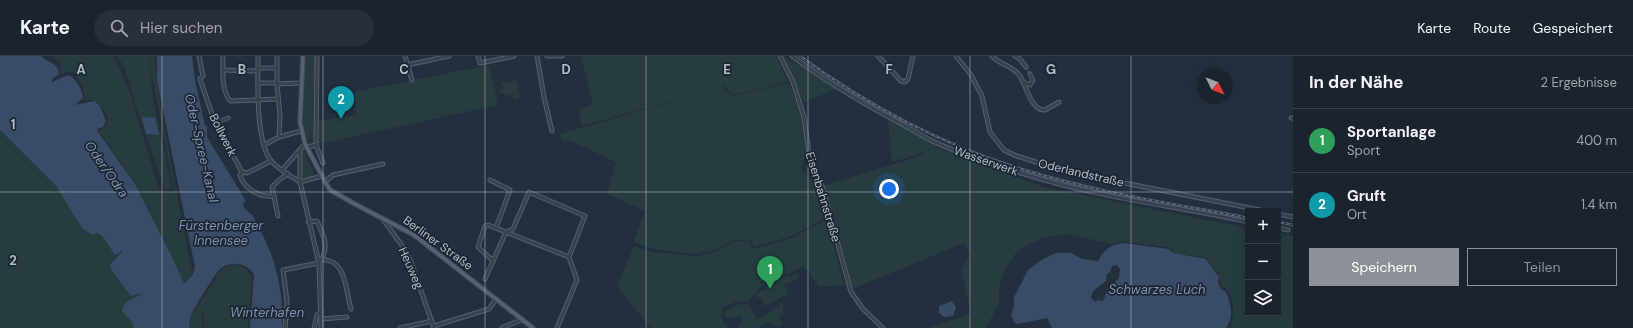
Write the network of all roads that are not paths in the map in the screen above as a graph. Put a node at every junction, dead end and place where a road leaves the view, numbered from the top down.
1 (199, 56) edge
2 (223, 56) edge
3 (258, 56) edge
4 (277, 56) edge
5 (303, 56) edge
6 (317, 56) edge
7 (405, 56) edge
8 (449, 56) edge
9 (478, 56) edge
10 (514, 56) edge
11 (537, 56) edge
12 (548, 56) edge
13 (556, 56) edge
14 (562, 56) edge
15 (780, 56) edge
16 (792, 56) edge
17 (878, 56) edge
18 (914, 56) edge
19 (956, 56) edge
20 (992, 56) edge
21 (1016, 56) edge
22 (1021, 57) edge
23 (496, 58) edge
24 (408, 65) junction
25 (1026, 67) tunnel mouth
26 (276, 68) junction
27 (258, 69) junction
28 (223, 70) junction
29 (1030, 74) dead end
30 (412, 80) dead end
31 (1023, 82) junction
32 (258, 83) junction
33 (301, 83) junction
34 (276, 84) junction
35 (258, 99) junction
36 (278, 99) junction
37 (1059, 102) dead end
38 (228, 118) dead end
39 (215, 123) junction
40 (301, 131) junction
41 (552, 131) dead end
42 (279, 137) junction
43 (264, 145) junction
44 (316, 145) junction
45 (306, 146) junction
46 (300, 151) junction
47 (271, 161) junction
48 (323, 163) dead end
49 (383, 164) dead end
50 (282, 170) junction
51 (242, 172) junction
52 (288, 174) junction
53 (322, 176) junction
54 (490, 180) dead end
55 (300, 182) junction
56 (325, 182) junction
57 (274, 196) junction
58 (1250, 208) edge
59 (1281, 215) edge
60 (278, 216) dead end
61 (1293, 217) edge
62 (382, 218) junction
63 (1245, 221) edge
64 (308, 222) junction
65 (496, 228) junction
66 (1281, 229) edge
67 (1288, 230) dead end
68 (506, 232) junction
69 (569, 258) junction
70 (322, 259) junction
71 (318, 261) junction
72 (493, 261) junction
73 (485, 279) dead end
74 (496, 299) junction
75 (351, 309) dead end
76 (321, 312) junction
77 (347, 317) dead end
78 (321, 319) junction
79 (522, 319) junction
80 (432, 321) junction
81 (434, 327) edge
82 (285, 328) edge
83 (314, 328) edge
84 (321, 328) edge
85 (400, 328) edge
86 (502, 328) edge
87 (533, 328) edge
88 (557, 328) edge
89 (883, 328) edge

1 - 39 street, Bollwerk
2 - 28 street
3 - 27 street
4 - 26 street
5 - 33 main road, Berliner Straße
6 - 44 street
7 - 24 street
8 - 24 street
9 - 23 street
10 - 23 street
11 - 41 street
12 - 13 street
13 - 14 street
15 - 89 street, Eisenbahnstraße
16 - 63 street, Wasserwerk
17 - 18 street
19 - 58 street, Oderlandstraße
20 - 31 street
21 - 22 street
22 - 25 street
24 - 30 street
26 - 27 street
26 - 34 street
27 - 28 street
27 - 32 street
28 - 35 street
29 - 31 street
31 - 37 street
32 - 34 street
32 - 35 street
33 - 34 street
33 - 40 main road, Berliner Straße
34 - 36 street
35 - 36 street
35 - 43 street
36 - 42 street
38 - 39 street
39 - 51 street, Bollwerk
40 - 42 street
40 - 45 main road, Berliner Straße
42 - 43 street
43 - 47 street
44 - 45 street
44 - 48 street
45 - 46 street
45 - 53 main road, Berliner Straße
46 - 50 street
46 - 55 street
47 - 50 street
47 - 51 street
49 - 56 street
50 - 52 street
51 - 57 street, Bollwerk
52 - 55 street
52 - 57 street
53 - 55 street
53 - 56 main road, Berliner Straße
54 - 65 street
55 - 64 street
56 - 62 main road, Berliner Straße
57 - 60 street
59 - 61 street
62 - 74 main road, Berliner Straße
62 - 80 street, Heuweg
64 - 70 street
64 - 71 street
65 - 68 street
65 - 72 street
66 - 67 street
68 - 69 street
68 - 69 street
68 - 72 street
69 - 88 street
70 - 71 street
70 - 75 street
71 - 76 street
71 - 82 street
72 - 73 street
74 - 79 main road, Berliner Straße
74 - 81 street, Heuweg
76 - 78 street
76 - 83 street
77 - 78 street
78 - 84 street
79 - 86 street
79 - 87 main road, Berliner Straße
80 - 81 street, Heuweg
80 - 85 street

